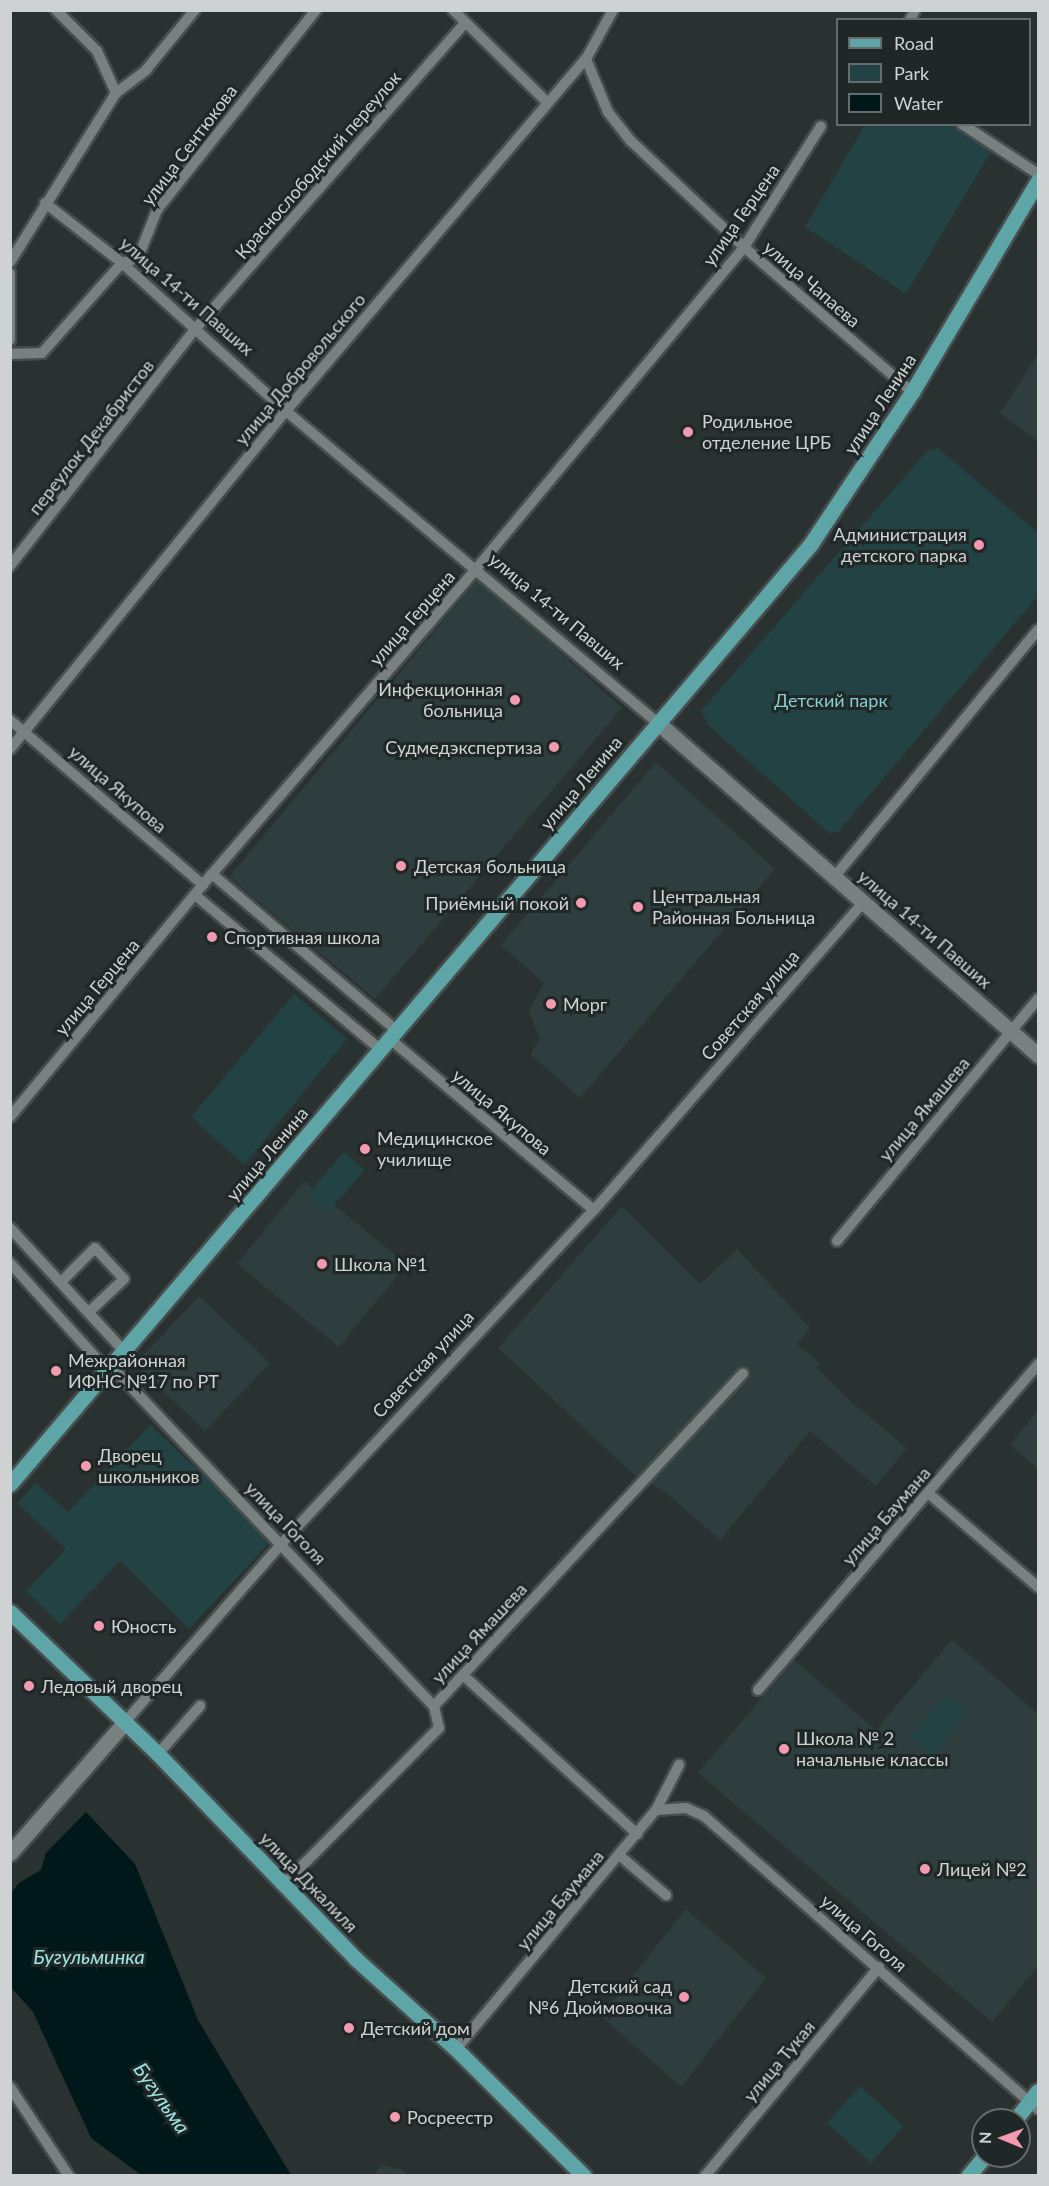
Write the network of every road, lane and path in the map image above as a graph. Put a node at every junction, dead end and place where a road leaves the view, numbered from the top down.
1 (56, 10) edge
2 (195, 10) edge
3 (316, 10) edge
4 (453, 10) edge
5 (610, 12) edge
6 (464, 24) junction
7 (585, 58) junction
8 (116, 93) junction
9 (547, 102) junction
10 (821, 126) dead end
11 (965, 126) edge
12 (1038, 174) edge
13 (1038, 181) edge
14 (45, 203) junction
15 (744, 247) junction
16 (10, 262) edge
17 (122, 263) junction
18 (10, 273) edge
19 (197, 327) junction
20 (10, 340) edge
21 (10, 354) edge
22 (912, 392) junction
23 (286, 411) junction
24 (10, 566) edge
25 (476, 569) junction
26 (1038, 630) edge
27 (10, 720) edge
28 (658, 723) junction
29 (25, 731) junction
30 (10, 749) edge
31 (212, 874) junction
32 (835, 876) junction
33 (203, 885) junction
34 (195, 895) junction
35 (864, 902) junction
36 (1038, 999) edge
37 (1011, 1030) junction
38 (389, 1040) junction
39 (1038, 1055) edge
40 (10, 1117) edge
41 (594, 1210) junction
42 (10, 1228) edge
43 (837, 1241) dead end
44 (10, 1263) edge
45 (61, 1282) junction
46 (89, 1312) junction
47 (124, 1351) junction
48 (1038, 1364) edge
49 (109, 1368) junction
50 (743, 1373) dead end
51 (10, 1484) edge
52 (928, 1493) junction
53 (282, 1543) junction
54 (1038, 1587) edge
55 (10, 1612) edge
56 (463, 1675) junction
57 (759, 1690) dead end
58 (200, 1706) dead end
59 (434, 1706) junction
60 (125, 1722) junction
61 (158, 1754) junction
62 (679, 1764) dead end
63 (656, 1810) junction
64 (637, 1834) junction
65 (10, 1853) edge
66 (619, 1855) junction
67 (284, 1884) junction
68 (666, 1895) dead end
69 (879, 1967) junction
70 (456, 2049) junction
71 (10, 2087) edge
72 (1036, 2100) edge
73 (66, 2175) edge
74 (584, 2175) edge
75 (705, 2175) edge

1 - 8 street
2 - 8 street
3 - 17 street, улица Сентюкова
4 - 6 street
5 - 7 street, улица Добровольского
6 - 9 street
6 - 19 street, Краснослободский переулок
7 - 9 street, улица Добровольского
7 - 15 street, улица Чапаева
8 - 14 street
9 - 23 street, улица Добровольского
10 - 15 street, улица Герцена
11 - 12 street
13 - 22 main road, улица Ленина
14 - 16 street
14 - 17 street, улица 14-ти Павших
15 - 22 street, улица Чапаева
15 - 25 street, улица Герцена
17 - 19 street, улица 14-ти Павших
17 - 21 street, улица Сентюкова
18 - 20 street
19 - 23 street, улица 14-ти Павших
19 - 24 street, переулок Декабристов
22 - 28 main road, улица Ленина
23 - 25 street, улица 14-ти Павших
23 - 29 street, улица Добровольского
25 - 28 street, улица 14-ти Павших
25 - 31 street, улица Герцена
26 - 32 street
27 - 29 street, улица Якупова
28 - 32 street, улица 14-ти Павших
28 - 38 main road, улица Ленина
29 - 30 street, улица Добровольского
29 - 33 street, улица Якупова
31 - 33 street, улица Герцена
31 - 38 street
32 - 35 street, улица 14-ти Павших
33 - 34 street, улица Герцена
34 - 38 street
34 - 40 street, улица Герцена
35 - 37 street, улица 14-ти Павших
35 - 41 street, Советская улица
36 - 37 street, улица Ямашева
37 - 39 street, улица 14-ти Павших
37 - 43 street, улица Ямашева
38 - 41 street, улица Якупова
38 - 47 main road, улица Ленина
41 - 53 street, Советская улица
42 - 45 street
44 - 49 street, улица Гоголя
45 - 46 street
45 - 46 street
46 - 47 street
47 - 49 main road, улица Ленина
48 - 52 street, улица Баумана
49 - 51 main road, улица Ленина
49 - 53 street, улица Гоголя
50 - 56 street, улица Ямашева
52 - 54 street
52 - 57 street, улица Баумана
53 - 59 street, улица Гоголя
53 - 60 street, Советская улица
55 - 60 main road, улица Джалиля
56 - 59 street, улица Ямашева
56 - 64 street
58 - 61 street
59 - 67 street, улица Ямашева
60 - 61 main road, улица Джалиля
60 - 65 street, Советская улица
61 - 67 main road, улица Джалиля
62 - 63 street, улица Баумана
63 - 64 street, улица Баумана
63 - 69 street, улица Гоголя
64 - 66 street, улица Баумана
66 - 68 street
66 - 70 street, улица Баумана
67 - 70 main road, улица Джалиля
69 - 72 street, улица Гоголя
69 - 75 street, улица Тукая
70 - 74 main road, улица Джалиля
71 - 73 street

